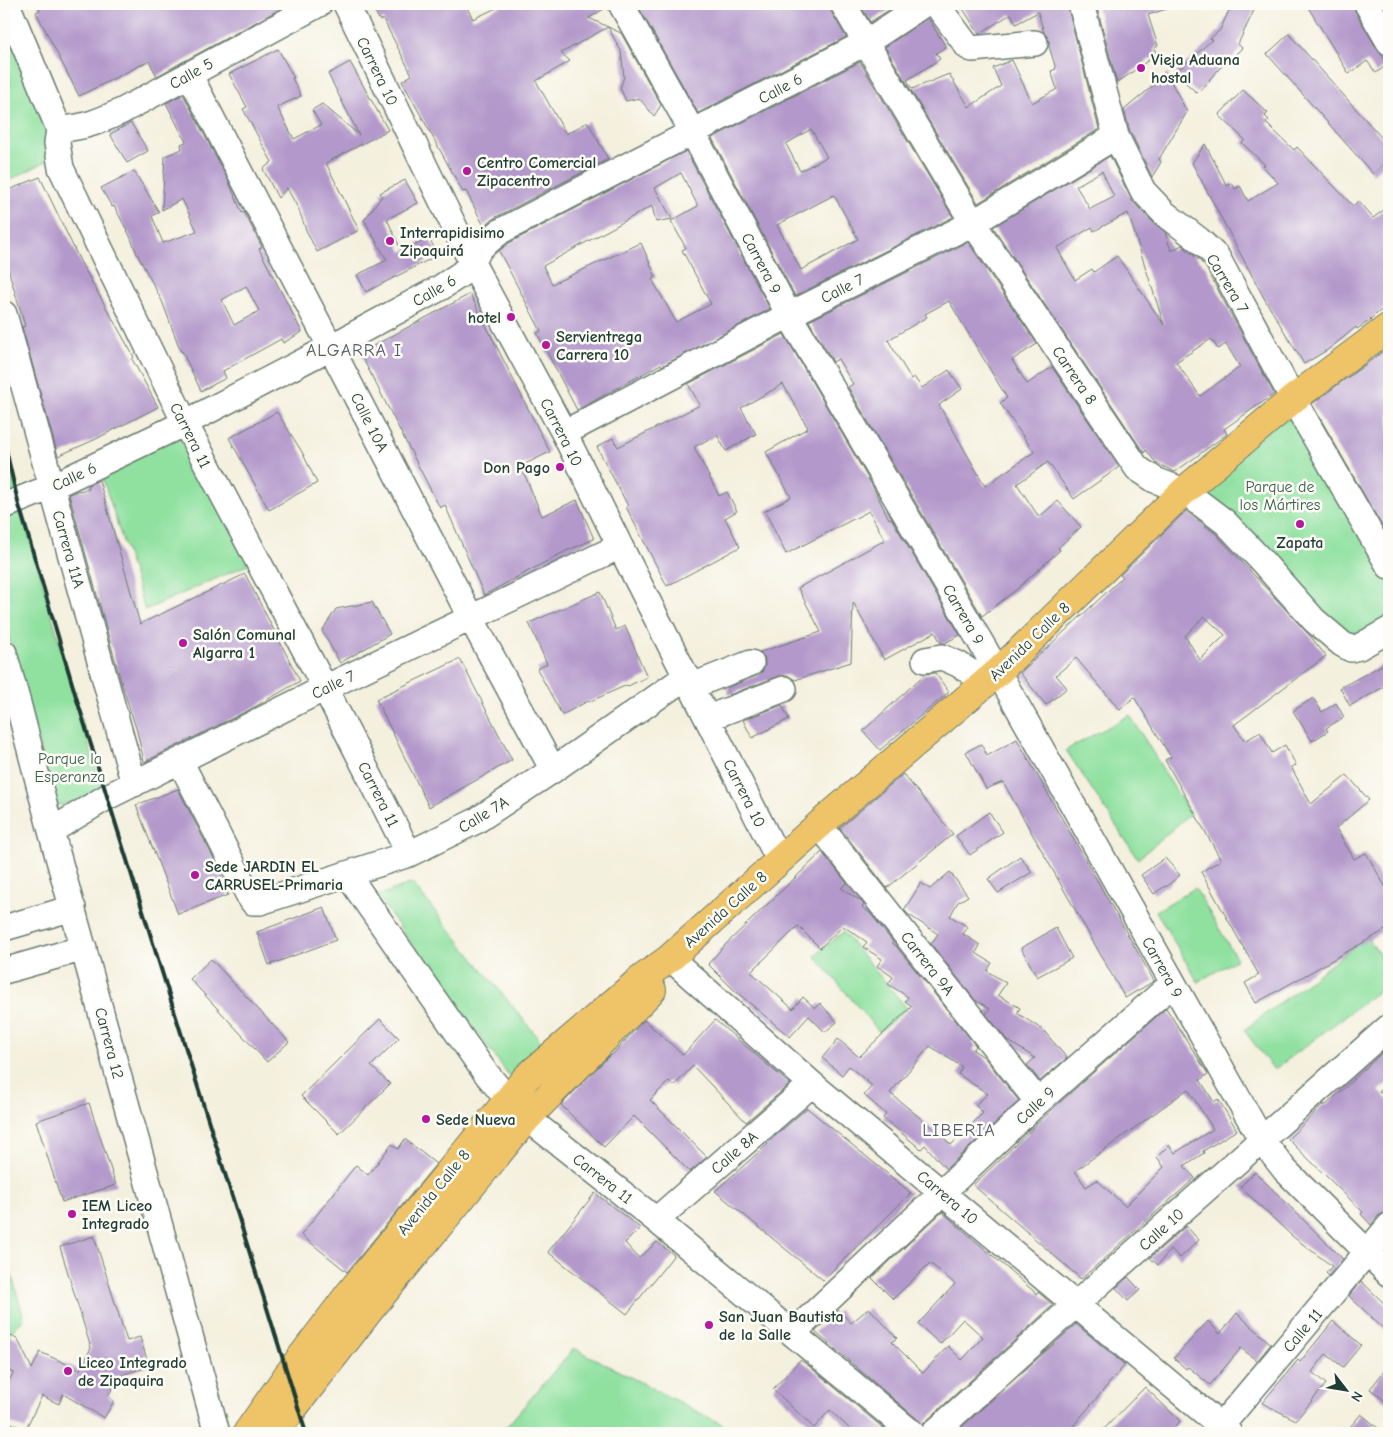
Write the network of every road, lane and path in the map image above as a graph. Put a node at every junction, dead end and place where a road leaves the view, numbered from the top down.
1 (7, 4) edge
2 (319, 4) edge
3 (346, 4) edge
4 (621, 4) edge
5 (843, 4) edge
6 (924, 4) edge
7 (936, 4) edge
8 (1081, 4) edge
9 (1367, 4) edge
10 (1389, 42) edge
11 (865, 43) junction
12 (1035, 43) dead end
13 (190, 74) junction
14 (59, 129) junction
15 (693, 133) junction
16 (1116, 136) junction
17 (972, 223) junction
18 (472, 263) junction
19 (4, 314) edge
20 (789, 315) junction
21 (1389, 327) edge
22 (331, 347) junction
23 (1293, 399) junction
24 (185, 423) junction
25 (564, 433) junction
26 (51, 487) junction
27 (1184, 491) junction
28 (4, 506) edge
29 (620, 546) junction
30 (1389, 566) edge
31 (472, 618) junction
32 (1389, 630) edge
33 (4, 653) edge
34 (925, 660) dead end
35 (751, 663) dead end
36 (998, 672) junction
37 (690, 681) junction
38 (325, 688) junction
39 (784, 688) dead end
40 (11, 705) edge
41 (708, 718) junction
42 (180, 761) junction
43 (553, 770) junction
44 (134, 784) junction
45 (818, 825) junction
46 (51, 830) junction
47 (409, 854) junction
48 (779, 860) junction
49 (347, 874) junction
50 (73, 908) junction
51 (4, 928) edge
52 (84, 948) junction
53 (670, 958) junction
54 (4, 971) edge
55 (1172, 984) junction
56 (1389, 1027) edge
57 (812, 1084) junction
58 (1038, 1102) junction
59 (518, 1109) junction
60 (1261, 1139) junction
61 (943, 1193) junction
62 (656, 1220) junction
63 (1389, 1226) edge
64 (1367, 1253) junction
65 (1389, 1274) edge
66 (1075, 1305) junction
67 (793, 1333) junction
68 (1221, 1431) edge
69 (217, 1433) edge
70 (247, 1433) edge
71 (274, 1433) edge
72 (912, 1433) edge
73 (934, 1433) edge

1 - 14 street, Carrera 11
2 - 13 street, Calle 5
3 - 18 street, Carrera 10
4 - 15 street, Carrera 9
5 - 11 street, Carrera 8
6 - 11 street, Calle 6
7 - 12 street
8 - 16 street, Carrera 7
9 - 10 street
11 - 15 street, Calle 6
11 - 17 street, Carrera 8
13 - 14 street, Calle 5
13 - 22 street, Calle 10A
14 - 24 street, Carrera 11
15 - 18 street, Calle 6
15 - 20 street, Carrera 9
16 - 17 street, Calle 7
16 - 23 street, Carrera 7
17 - 20 street, Calle 7
17 - 27 street, Carrera 8
18 - 22 street, Calle 6
18 - 25 street, Carrera 10
19 - 26 street, Carrera 11A
20 - 25 street, Calle 7
20 - 36 street, Carrera 9
21 - 23 main road, Avenida Calle 8
22 - 24 street, Calle 6
22 - 31 street, Calle 10A
23 - 27 main road, Avenida Calle 8
23 - 30 street, Carrera 7
24 - 26 street, Calle 6
24 - 38 street, Carrera 11
25 - 29 street, Carrera 10
26 - 28 street, Calle 6
26 - 44 street, Carrera 11A
27 - 32 street, Carrera 8
27 - 36 main road, Avenida Calle 8
29 - 31 street, Calle 7
29 - 37 street, Carrera 10
31 - 38 street, Calle 7
31 - 43 street, Calle 10A
33 - 40 street, Carrera 12
34 - 36 street
35 - 37 street, Calle 7A
36 - 45 main road, Avenida Calle 8
36 - 55 street, Carrera 9
37 - 41 street, Carrera 10
37 - 43 street, Calle 7A
38 - 42 street, Calle 7
38 - 47 street, Carrera 11
39 - 41 street
40 - 46 street, Carrera 12
41 - 48 street, Carrera 10
42 - 44 street, Calle 7
42 - 49 street, Calle 7A
43 - 47 street, Calle 7A
44 - 46 street, Calle 7
45 - 48 main road, Avenida Calle 8
45 - 58 street, Carrera 9A
46 - 50 street, Carrera 12
47 - 49 street, Calle 7A
48 - 53 main road, Avenida Calle 8
49 - 59 street, Carrera 11
50 - 51 street
50 - 52 street, Carrera 12
52 - 54 street
52 - 69 street, Carrera 12
53 - 57 street, Carrera 10
53 - 59 main road, Avenida Calle 8
55 - 58 street, Calle 9
55 - 60 street, Carrera 9
56 - 60 street, Calle 10
57 - 61 street, Carrera 10
57 - 62 street, Calle 8A
58 - 61 street, Calle 9
59 - 62 street, Carrera 11
59 - 70 main road, Avenida Calle 8
59 - 71 main road, Avenida Calle 8
60 - 64 street, Carrera 9
60 - 66 street, Calle 10
61 - 66 street, Carrera 10
61 - 67 street, Calle 9
62 - 67 street, Carrera 11
63 - 64 street, Calle 11
64 - 65 street, Carrera 9
64 - 68 street, Calle 11
66 - 68 street, Carrera 10
66 - 73 street, Calle 10
67 - 72 street, Carrera 11

